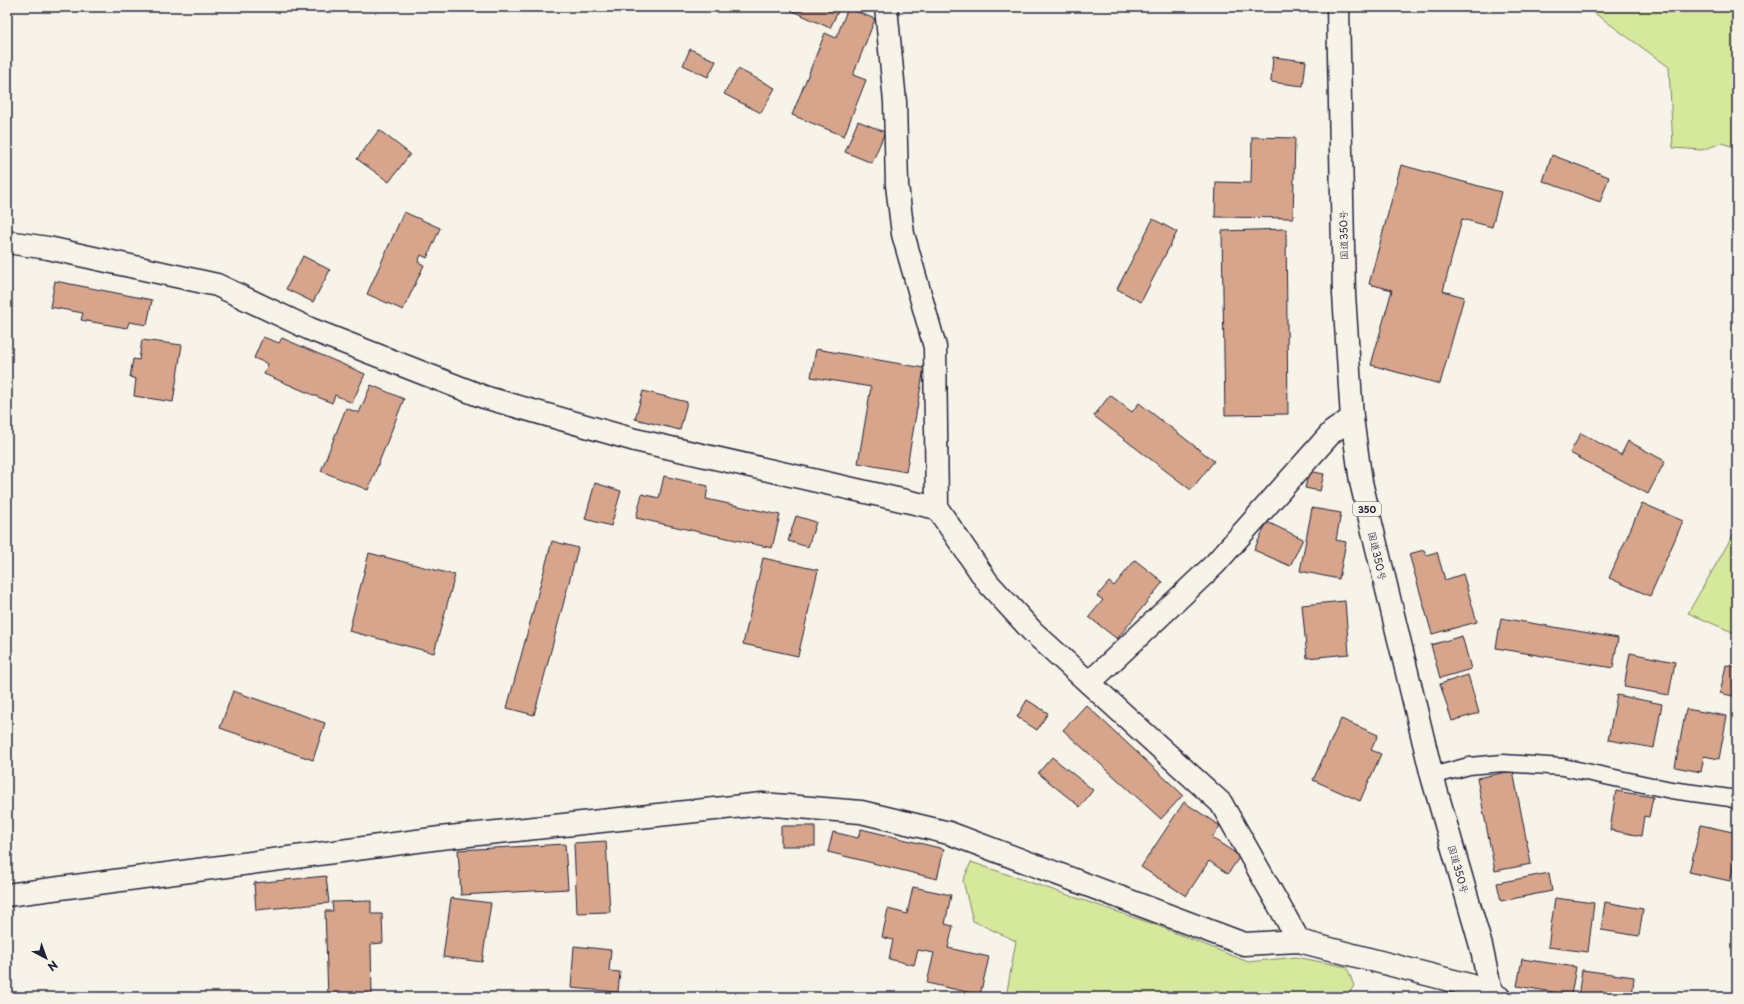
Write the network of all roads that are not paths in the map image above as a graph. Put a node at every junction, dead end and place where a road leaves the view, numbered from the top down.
1 (886, 7) edge
2 (1338, 7) edge
3 (7, 242) edge
4 (1352, 418) junction
5 (937, 508) junction
6 (1089, 683) junction
7 (1432, 776) junction
8 (1737, 801) edge
9 (7, 895) edge
10 (1299, 941) junction
11 (1494, 996) edge

1 - 5 main road
2 - 4 main road, 国道350号 / 350
3 - 5 main road
4 - 6 main road
4 - 7 main road, 国道350号 / 350
5 - 6 main road
6 - 10 main road
7 - 8 lane
7 - 11 main road, 国道350号 / 350
9 - 10 main road
10 - 11 main road

